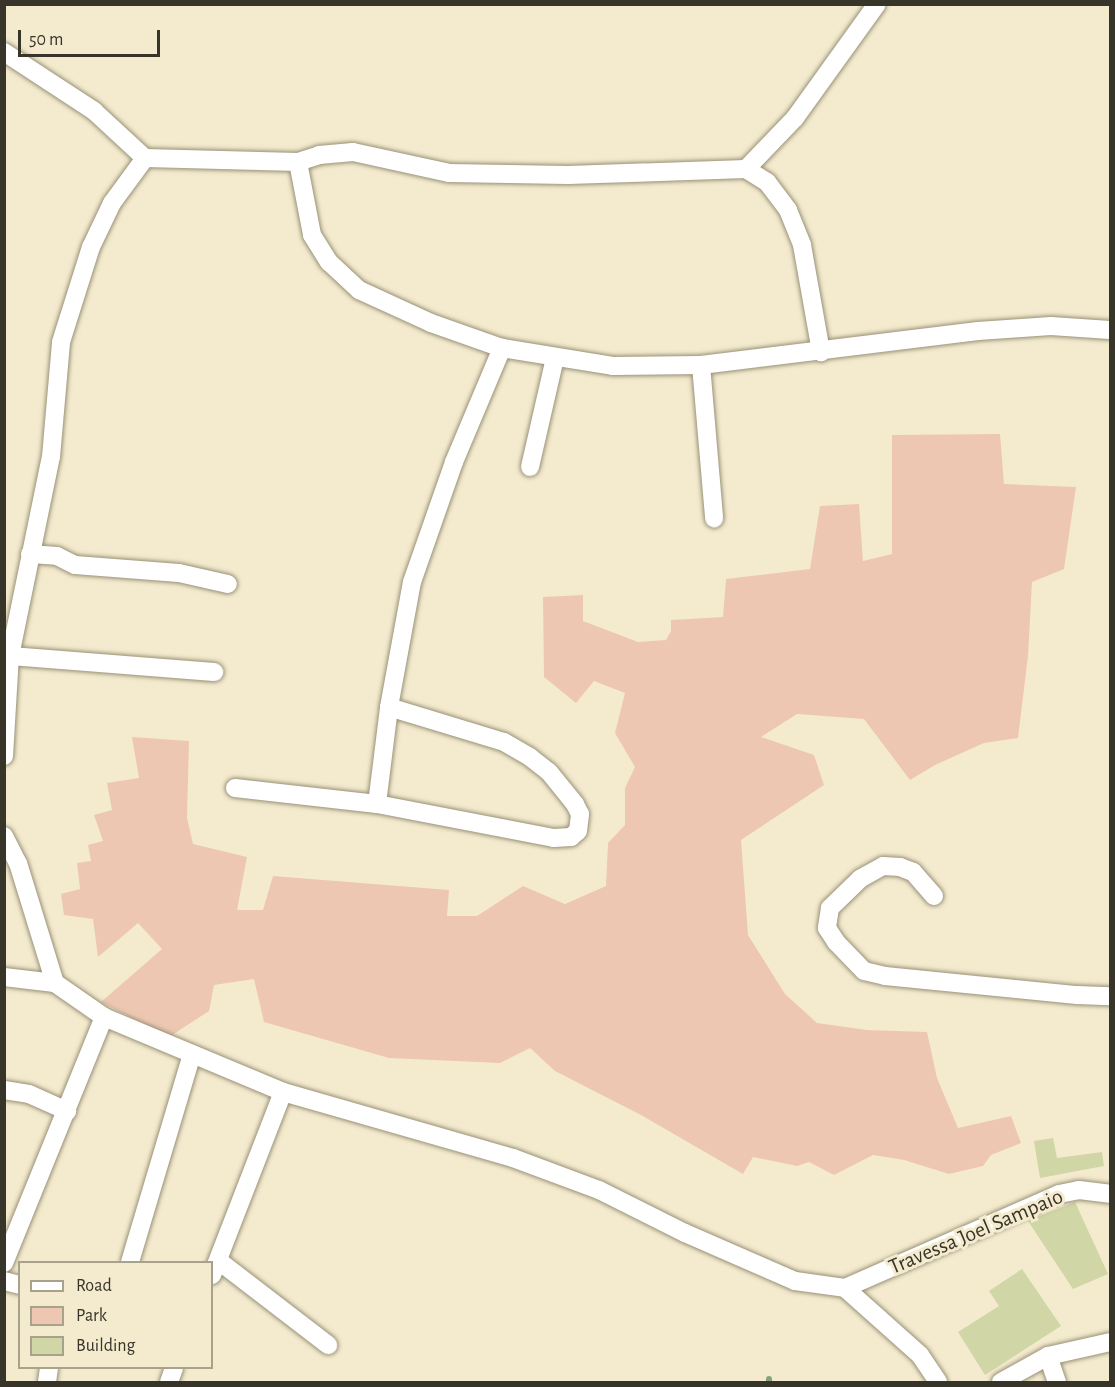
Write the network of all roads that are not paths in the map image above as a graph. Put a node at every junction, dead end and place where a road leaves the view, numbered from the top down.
1 (877, 4) edge
2 (4, 52) edge
3 (145, 158) junction
4 (298, 162) junction
5 (746, 169) junction
6 (1110, 330) edge
7 (502, 348) junction
8 (821, 352) junction
9 (555, 358) junction
10 (701, 365) junction
11 (530, 467) dead end
12 (714, 518) dead end
13 (30, 554) junction
14 (228, 584) dead end
15 (10, 656) junction
16 (214, 672) dead end
17 (389, 707) junction
18 (4, 756) edge
19 (235, 788) dead end
20 (377, 804) junction
21 (4, 836) edge
22 (934, 896) dead end
23 (4, 977) edge
24 (55, 983) junction
25 (1110, 996) edge
26 (104, 1017) junction
27 (192, 1053) junction
28 (4, 1090) edge
29 (283, 1092) junction
30 (67, 1111) junction
31 (1110, 1194) edge
32 (131, 1261) edge
33 (4, 1263) edge
34 (215, 1268) edge
35 (845, 1288) junction
36 (1110, 1342) edge
37 (328, 1345) dead end
38 (1048, 1356) junction
39 (938, 1383) edge
40 (1001, 1383) edge
41 (1057, 1383) edge

1 - 5 street
2 - 3 street
3 - 4 street
3 - 13 street
4 - 5 street
4 - 7 street
5 - 8 street
6 - 8 street
7 - 9 street
7 - 17 street
8 - 10 street
9 - 10 street
9 - 11 street
10 - 12 street
13 - 14 street
13 - 15 street
15 - 16 street
15 - 18 street
17 - 20 street
17 - 20 street
19 - 20 street
21 - 24 street
22 - 25 street
23 - 24 street
24 - 26 street
26 - 27 street
26 - 30 street
27 - 29 street
27 - 32 street
28 - 30 street
29 - 34 street
29 - 35 street
30 - 33 street
31 - 35 street, Travessa Joel Sampaio
34 - 37 street
35 - 39 street
36 - 38 street
38 - 40 street
38 - 41 street

